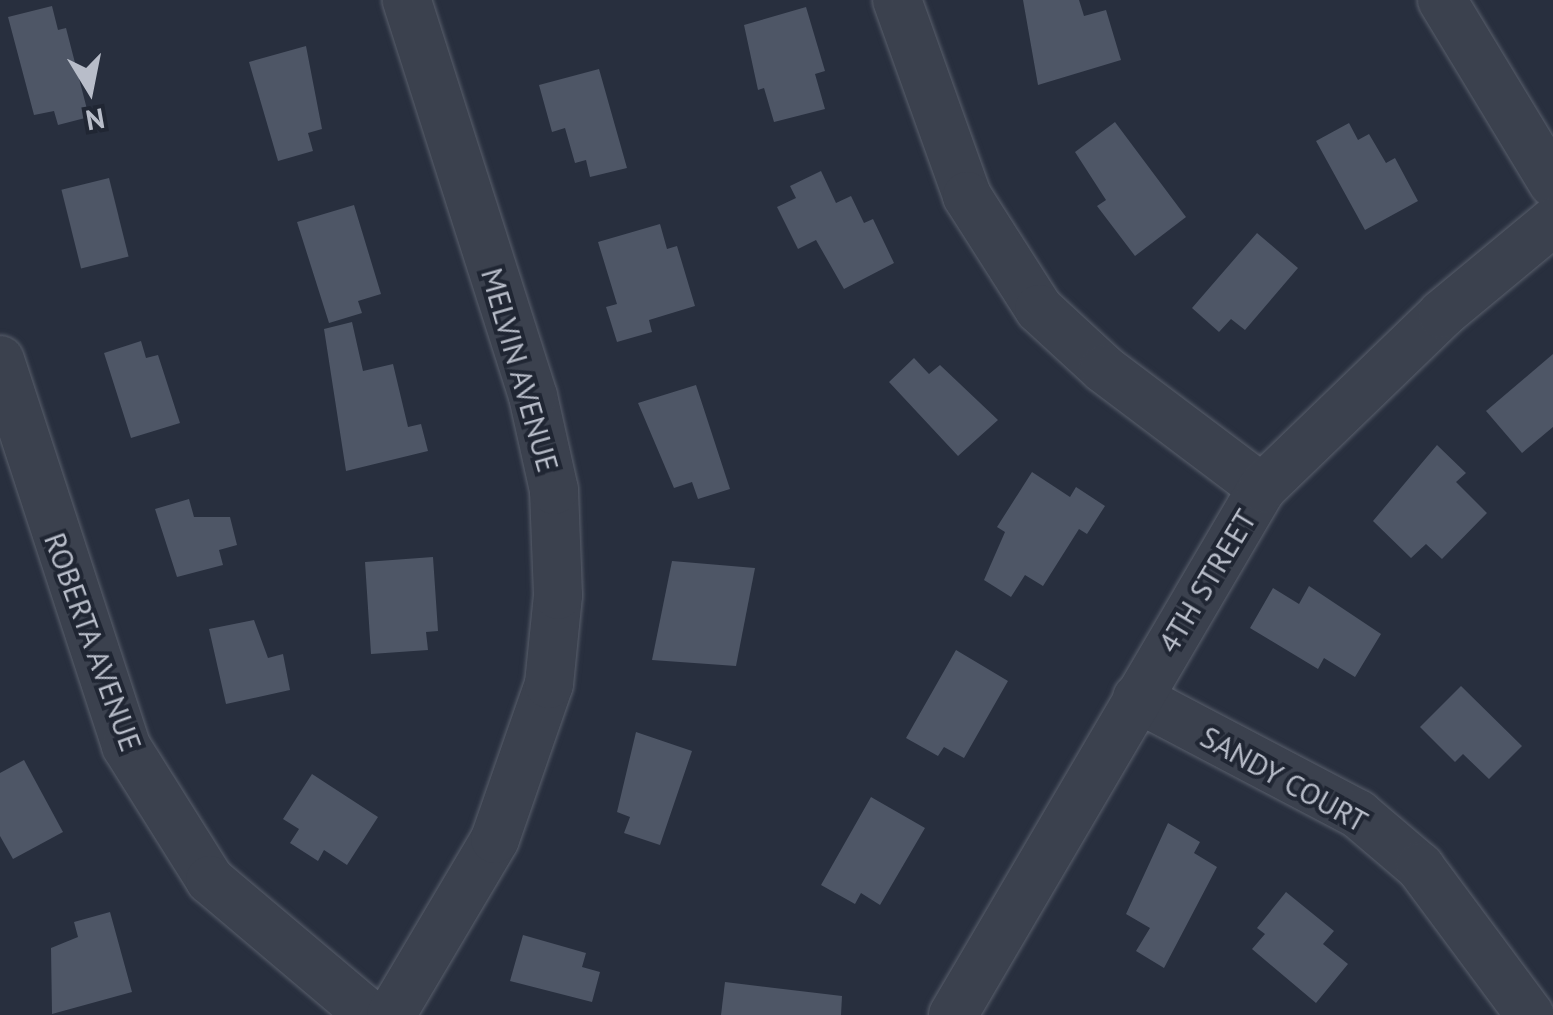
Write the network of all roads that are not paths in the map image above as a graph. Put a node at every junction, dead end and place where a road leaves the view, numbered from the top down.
1 (407, 0) edge
2 (897, 0) edge
3 (1442, 0) edge
4 (1553, 183) edge
5 (1553, 222) edge
6 (0, 360) edge
7 (1262, 488) junction
8 (1137, 698) junction
9 (370, 1015) edge
10 (391, 1015) edge
11 (954, 1015) edge
12 (1530, 1015) edge

1 - 10 street, MELVIN AVENUE
2 - 7 street
3 - 4 street
5 - 7 street, 4TH STREET
6 - 9 street, ROBERTA AVENUE
7 - 8 street, 4TH STREET
8 - 11 street, 4TH STREET
8 - 12 street, SANDY COURT

